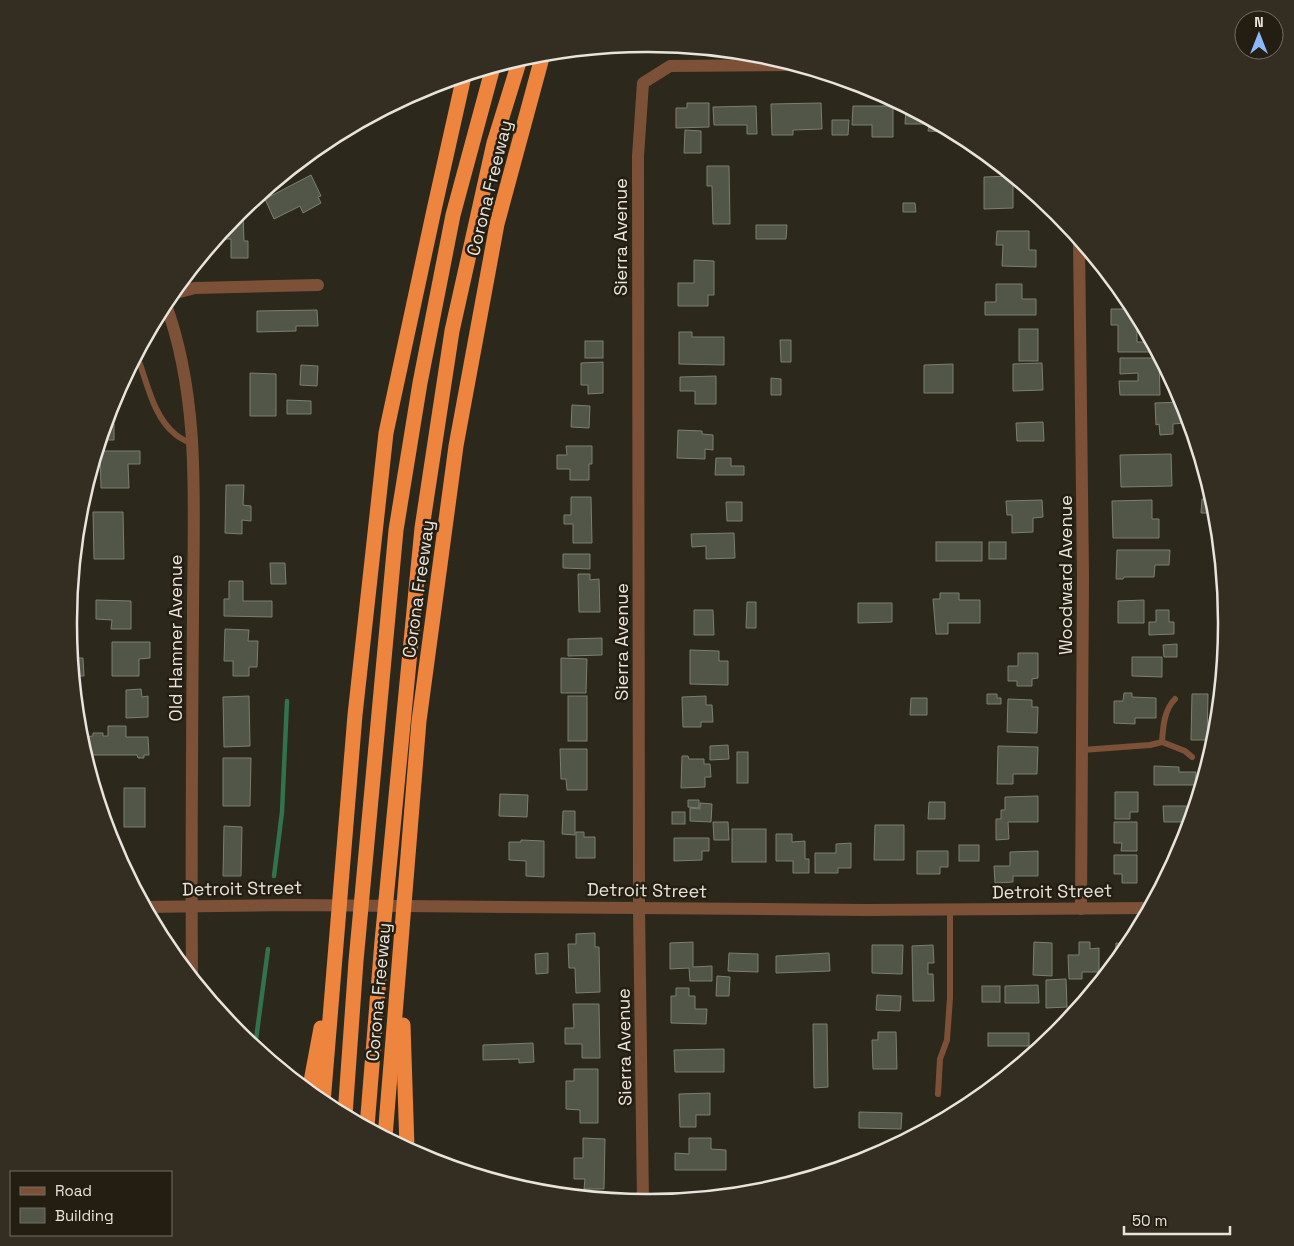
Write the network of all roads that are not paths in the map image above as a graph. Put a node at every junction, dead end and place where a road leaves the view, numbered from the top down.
1 (541, 62) edge
2 (767, 65) edge
3 (517, 68) edge
4 (491, 74) edge
5 (462, 84) edge
6 (1080, 252) edge
7 (318, 285) dead end
8 (184, 291) edge
9 (169, 313) edge
10 (139, 363) edge
11 (192, 444) junction
12 (1175, 699) dead end
13 (1162, 742) junction
14 (1082, 750) junction
15 (1192, 757) dead end
16 (191, 906) junction
17 (639, 907) junction
18 (153, 908) edge
19 (1081, 908) junction
20 (1141, 908) edge
21 (950, 910) junction
22 (336, 948) junction
23 (400, 953) junction
24 (192, 967) edge
25 (311, 1083) edge
26 (324, 1093) edge
27 (938, 1094) dead end
28 (346, 1107) edge
29 (368, 1120) edge
30 (386, 1130) edge
31 (407, 1140) edge
32 (643, 1194) edge

1 - 23 highway, Corona Freeway
2 - 17 street, Sierra Avenue
3 - 29 highway
4 - 28 highway
5 - 22 highway
6 - 14 street, Woodward Avenue
7 - 8 street
9 - 11 street, Old Hamner Avenue
10 - 11 lane
11 - 16 street, Old Hamner Avenue
12 - 13 lane
13 - 14 lane
13 - 15 lane
14 - 19 street, Woodward Avenue
16 - 17 street, Detroit Street
16 - 18 street, Detroit Street
16 - 24 street, Old Hamner Avenue
17 - 21 street, Detroit Street
17 - 32 street, Sierra Avenue
19 - 20 street, Detroit Street
19 - 21 street, Detroit Street
21 - 27 lane
22 - 25 highway
22 - 26 highway
23 - 30 highway, Corona Freeway
23 - 31 highway

